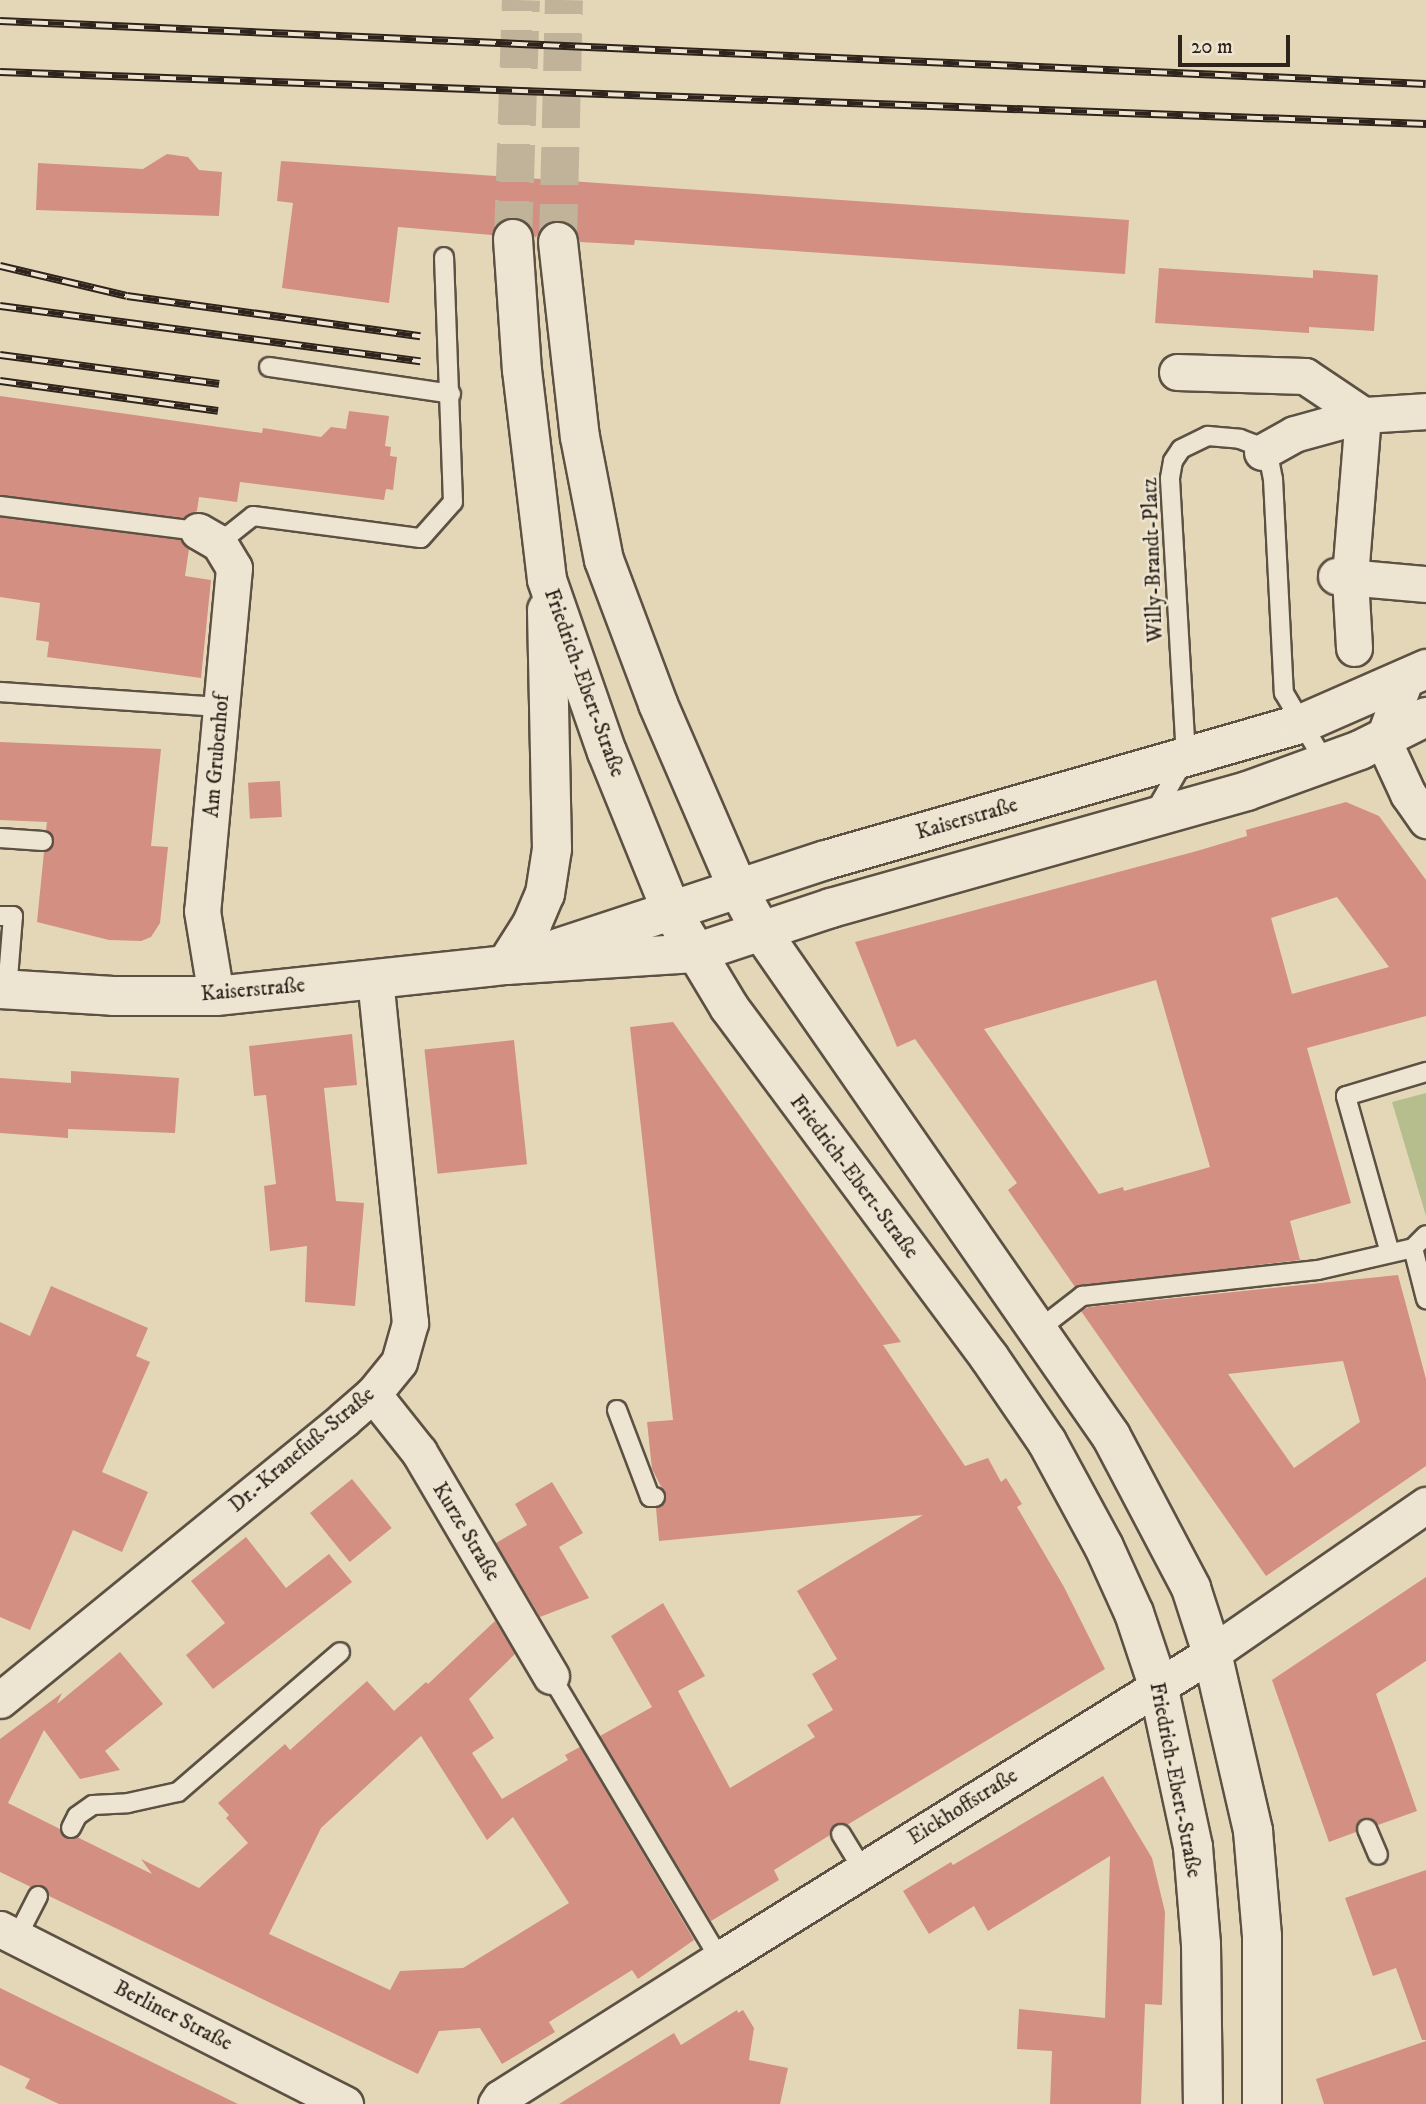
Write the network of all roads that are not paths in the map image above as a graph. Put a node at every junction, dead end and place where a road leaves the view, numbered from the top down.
1 (513, 239) tunnel mouth
2 (558, 242) tunnel mouth
3 (444, 257) dead end
4 (269, 367) dead end
5 (1177, 372) dead end
6 (451, 394) junction
7 (1426, 411) edge
8 (1363, 415) junction
9 (1262, 452) junction
10 (0, 506) edge
11 (209, 537) junction
12 (1343, 577) junction
13 (547, 580) junction
14 (1426, 584) edge
15 (1354, 648) dead end
16 (1416, 674) edge
17 (0, 692) edge
18 (221, 707) junction
19 (1426, 717) edge
20 (1301, 724) junction
21 (1382, 740) junction
22 (1186, 757) junction
23 (1326, 764) junction
24 (1426, 820) edge
25 (1149, 821) junction
26 (0, 838) edge
27 (43, 841) dead end
28 (738, 889) junction
29 (672, 912) junction
30 (0, 916) edge
31 (761, 931) junction
32 (695, 953) junction
33 (506, 965) junction
34 (375, 978) junction
35 (4, 989) edge
36 (216, 996) junction
37 (1426, 1072) edge
38 (1426, 1235) edge
39 (1413, 1248) junction
40 (1390, 1253) junction
41 (1426, 1299) edge
42 (1038, 1330) junction
43 (373, 1394) junction
44 (617, 1410) dead end
45 (654, 1497) dead end
46 (1426, 1505) edge
47 (340, 1652) dead end
48 (1212, 1653) junction
49 (551, 1676) joint
50 (1158, 1685) junction
51 (0, 1700) edge
52 (71, 1828) dead end
53 (1367, 1829) dead end
54 (841, 1834) dead end
55 (1378, 1855) dead end
56 (863, 1870) junction
57 (38, 1896) dead end
58 (8, 1933) edge
59 (720, 1959) junction
60 (345, 2104) edge
61 (496, 2104) edge
62 (1203, 2104) edge
63 (1262, 2104) edge

1 - 13 main road, Friedrich-Ebert-Straße
2 - 28 main road
3 - 6 lane
4 - 6 lane
5 - 8 street
6 - 11 lane
7 - 8 street
8 - 9 street
8 - 12 street
9 - 20 lane
9 - 22 lane, Willy-Brandt-Platz
10 - 11 lane
11 - 18 street, Am Grubenhof
12 - 14 street
12 - 15 street
13 - 29 main road, Friedrich-Ebert-Straße
13 - 33 main road
16 - 20 main road, Kaiserstraße
16 - 21 street
17 - 18 lane
18 - 36 street, Am Grubenhof
19 - 21 main road, Kaiserstraße
20 - 22 main road, Kaiserstraße
20 - 23 lane
21 - 23 main road, Kaiserstraße
21 - 24 street
22 - 25 lane
22 - 28 main road, Kaiserstraße
23 - 25 main road, Kaiserstraße
25 - 31 main road, Kaiserstraße
26 - 27 lane
28 - 29 main road, Kaiserstraße
28 - 31 main road
29 - 32 main road, Friedrich-Ebert-Straße
29 - 33 main road, Kaiserstraße
30 - 35 lane
31 - 32 main road, Kaiserstraße
31 - 42 main road
32 - 33 main road, Kaiserstraße
32 - 50 main road, Friedrich-Ebert-Straße
33 - 34 main road, Kaiserstraße
34 - 36 main road, Kaiserstraße
34 - 43 street, Dr.-Kranefuß-Straße
35 - 36 main road, Kaiserstraße
37 - 40 lane
38 - 39 lane
39 - 40 lane
39 - 41 lane
40 - 42 lane
42 - 48 main road
43 - 49 street, Kurze Straße
43 - 51 street, Dr.-Kranefuß-Straße
44 - 45 lane
46 - 48 street, Eickhoffstraße
47 - 52 lane
48 - 50 street, Eickhoffstraße
48 - 63 main road
49 - 59 lane
50 - 56 street, Eickhoffstraße
50 - 62 main road, Friedrich-Ebert-Straße
53 - 55 lane
54 - 56 lane
56 - 59 street, Eickhoffstraße
57 - 58 lane
58 - 60 street, Berliner Straße
59 - 61 street, Eickhoffstraße

